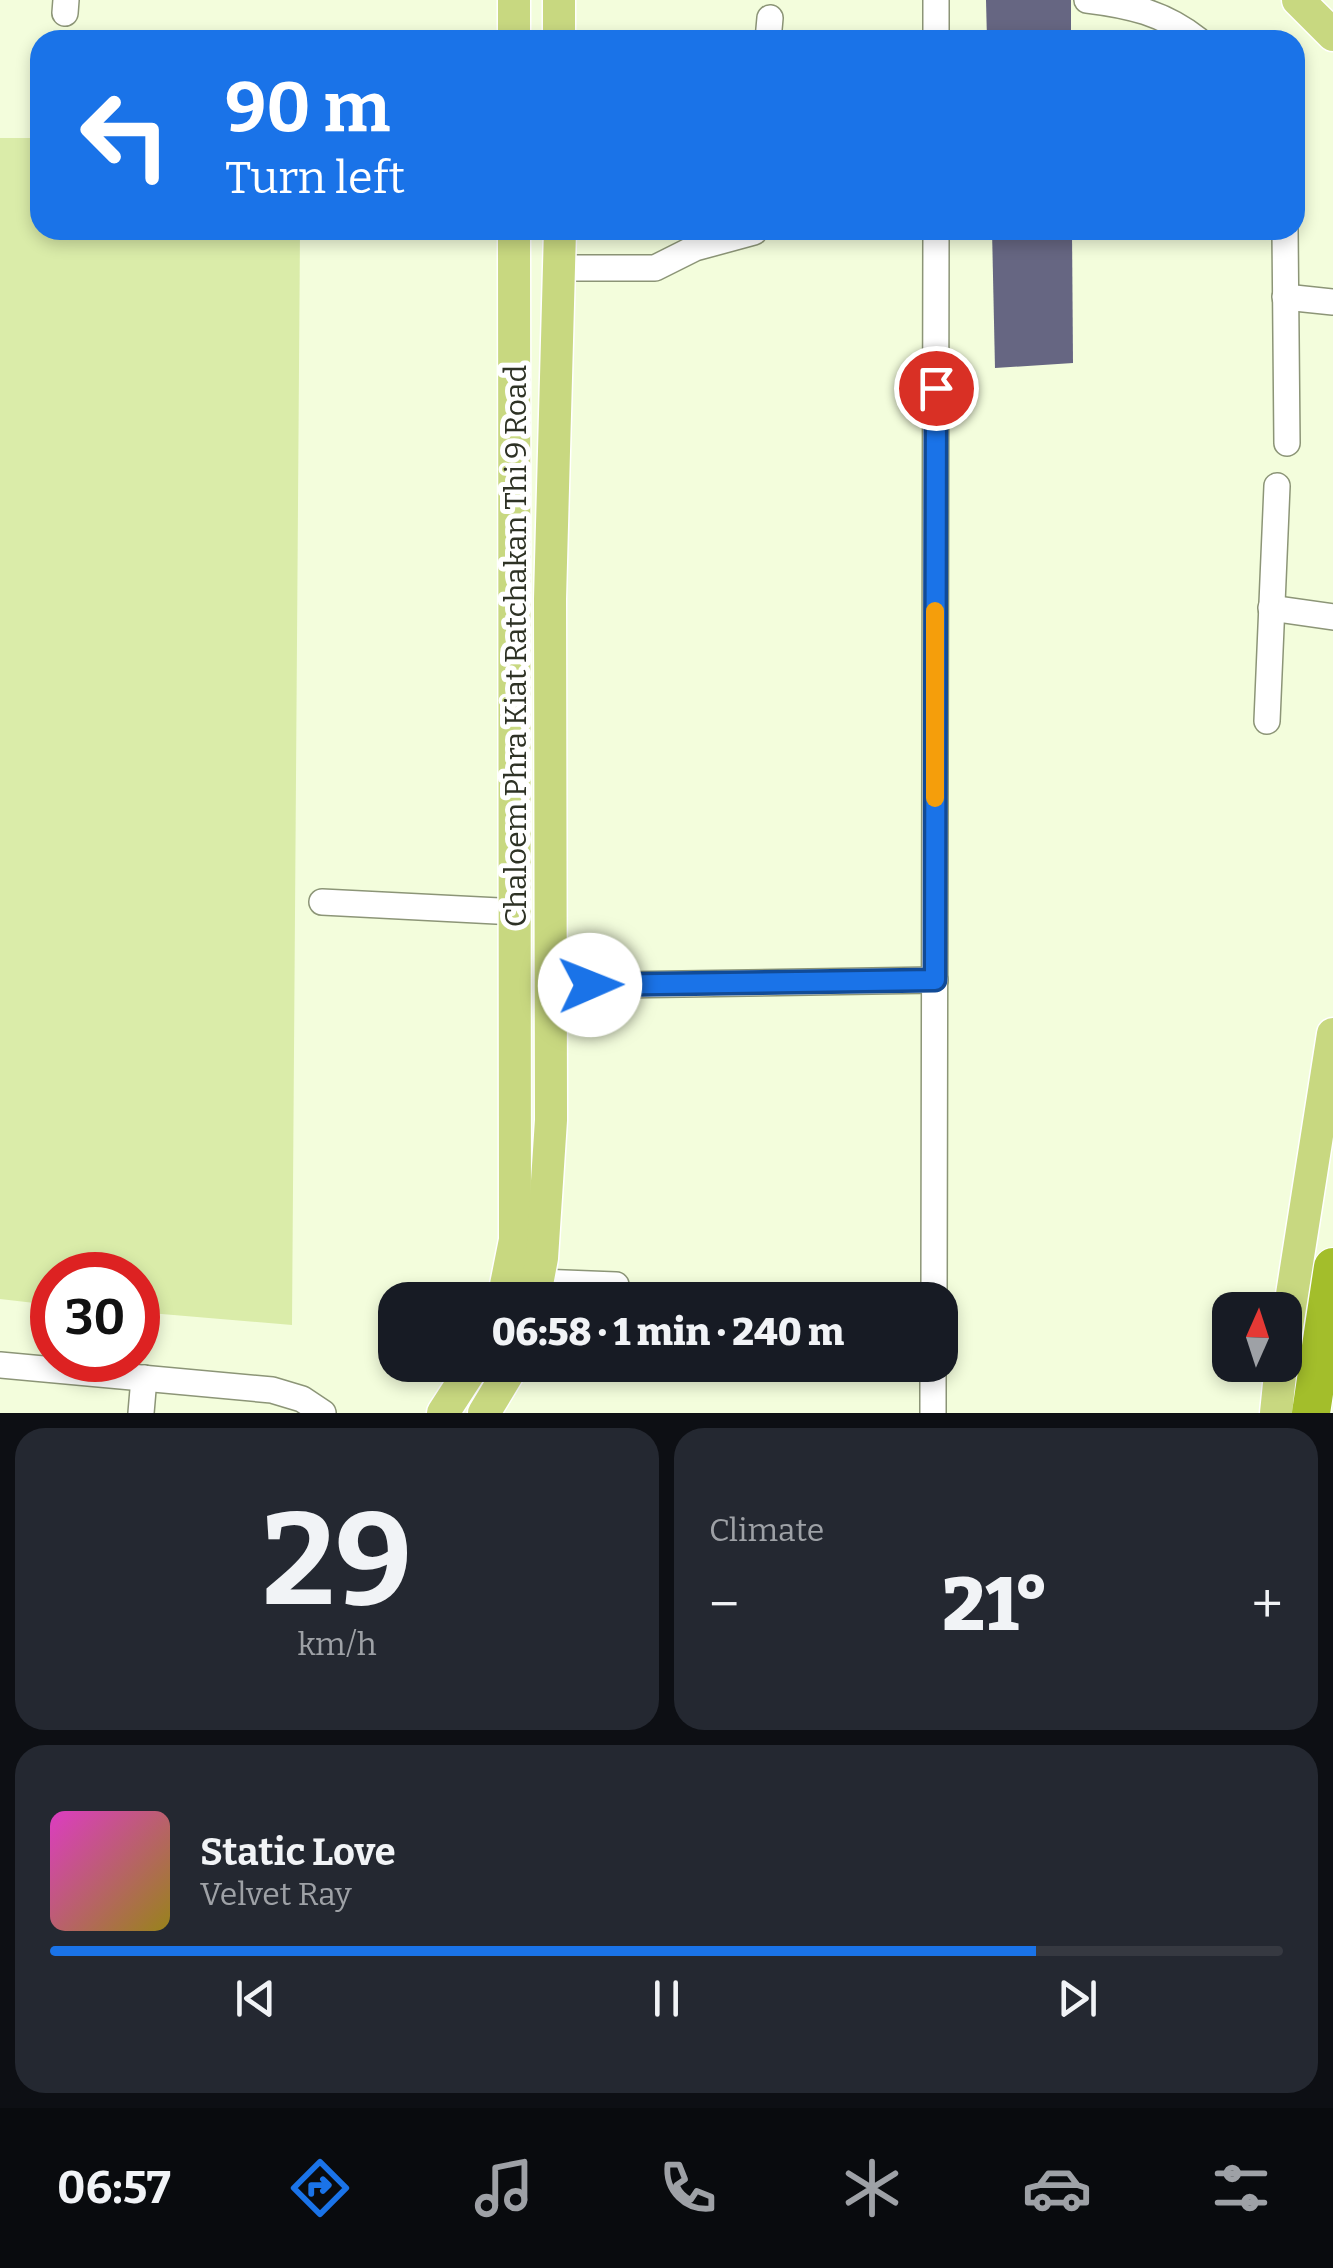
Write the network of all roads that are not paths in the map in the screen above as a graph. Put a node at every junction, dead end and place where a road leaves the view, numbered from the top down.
1 (514, 0) edge
2 (558, 0) edge
3 (936, 0) edge
4 (1086, 0) edge
5 (1298, 0) edge
6 (514, 30) edge
7 (559, 30) edge
8 (936, 30) edge
9 (1184, 30) edge
10 (1333, 35) edge
11 (514, 240) edge
12 (560, 240) edge
13 (724, 240) edge
14 (936, 240) edge
15 (1285, 240) edge
16 (560, 268) junction
17 (1285, 297) junction
18 (1333, 302) edge
19 (1287, 443) dead end
20 (1277, 486) dead end
21 (1271, 608) junction
22 (1333, 618) edge
23 (1268, 721) dead end
24 (322, 902) dead end
25 (517, 912) junction
26 (935, 980) junction
27 (552, 986) junction
28 (1333, 1034) edge
29 (1333, 1267) edge
30 (507, 1282) edge
31 (538, 1282) edge
32 (934, 1282) edge
33 (1292, 1292) edge
34 (0, 1365) edge
35 (30, 1368) edge
36 (160, 1380) edge
37 (144, 1382) edge
38 (463, 1382) edge
39 (503, 1382) edge
40 (934, 1382) edge
41 (1280, 1382) edge
42 (141, 1413) edge
43 (323, 1413) edge
44 (443, 1413) edge
45 (484, 1413) edge
46 (933, 1413) edge
47 (1276, 1413) edge
48 (1311, 1413) edge

1 - 6 main road
2 - 7 main road
3 - 8 street
4 - 9 street
5 - 10 main road
11 - 25 main road, Chaloem Phra Kiat Ratchakan Thi 9 Road
12 - 16 main road, Chaloem Phra Kiat Ratchakan Thi 9 Road
13 - 16 street
14 - 26 street
15 - 17 street
16 - 27 main road, Chaloem Phra Kiat Ratchakan Thi 9 Road
17 - 18 street
17 - 19 street
20 - 21 street
21 - 22 street
21 - 23 street
24 - 25 street
25 - 30 main road, Chaloem Phra Kiat Ratchakan Thi 9 Road
26 - 27 street
26 - 32 street
27 - 31 main road, Chaloem Phra Kiat Ratchakan Thi 9 Road
28 - 33 main road
29 - 48 highway
34 - 35 street
36 - 43 street
37 - 42 street
38 - 44 main road
39 - 45 main road
40 - 46 street
41 - 47 main road

